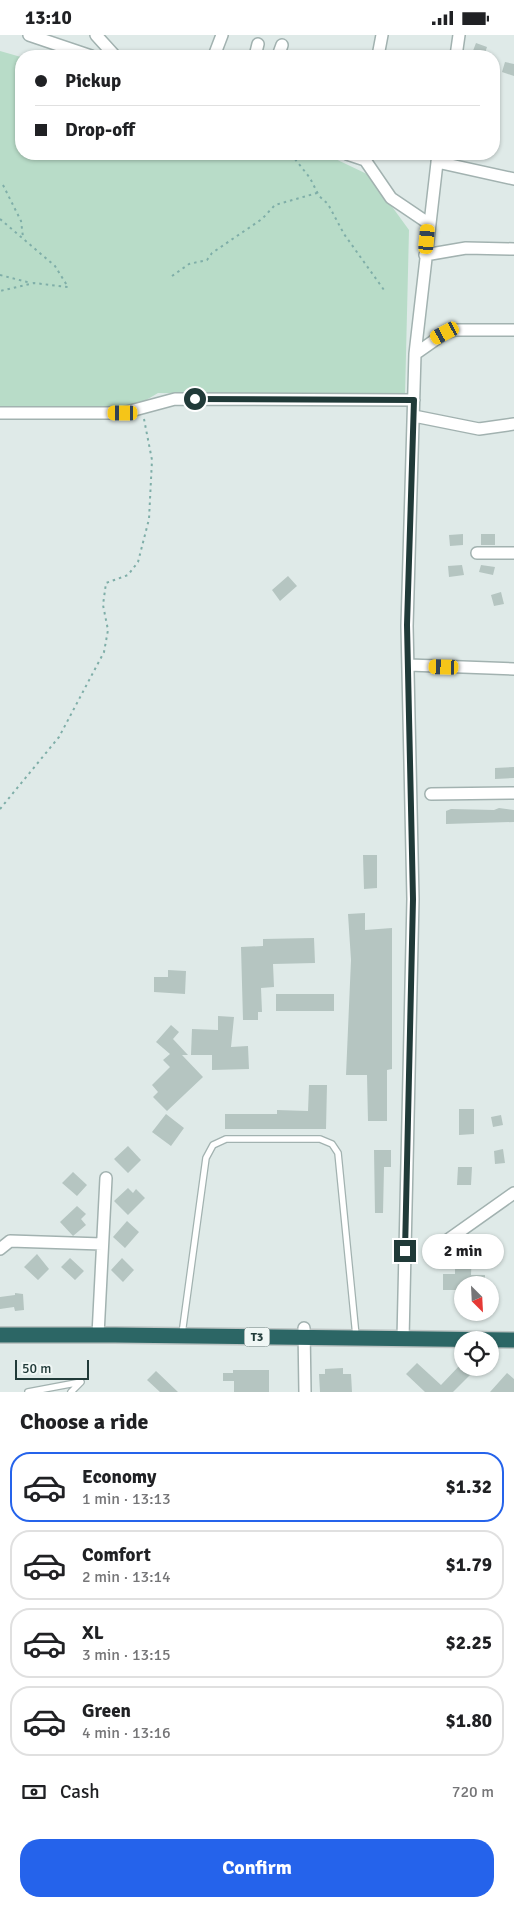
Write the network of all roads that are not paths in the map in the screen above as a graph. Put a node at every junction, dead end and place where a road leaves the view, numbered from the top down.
1 (29, 35) edge
2 (96, 35) edge
3 (222, 35) edge
4 (382, 35) edge
5 (459, 35) edge
6 (258, 45) dead end
7 (73, 50) edge
8 (110, 50) edge
9 (216, 50) edge
10 (257, 50) edge
11 (379, 50) edge
12 (457, 50) edge
13 (371, 160) edge
14 (437, 160) edge
15 (444, 160) edge
16 (514, 179) edge
17 (428, 223) junction
18 (514, 249) edge
19 (425, 255) junction
20 (514, 330) edge
21 (415, 354) junction
22 (414, 400) junction
23 (0, 413) edge
24 (414, 416) junction
25 (514, 424) edge
26 (476, 553) dead end
27 (514, 553) edge
28 (409, 665) junction
29 (514, 669) edge
30 (514, 793) edge
31 (432, 794) dead end
32 (106, 1178) dead end
33 (514, 1193) edge
34 (102, 1244) junction
35 (442, 1244) dead end
36 (0, 1249) edge
37 (0, 1325) edge
38 (98, 1330) junction
39 (514, 1330) edge
40 (182, 1331) junction
41 (304, 1333) junction
42 (356, 1333) junction
43 (403, 1334) junction
44 (0, 1335) edge
45 (514, 1340) edge
46 (28, 1392) edge
47 (71, 1392) edge
48 (305, 1392) edge

1 - 7 street
2 - 8 street
3 - 9 street
4 - 11 street
5 - 12 street
6 - 10 street
13 - 17 street
14 - 17 street
15 - 16 street
17 - 19 street
18 - 19 street
19 - 21 street
20 - 21 street
21 - 22 street
22 - 23 street
22 - 24 street
24 - 25 street
24 - 28 street
26 - 27 street
28 - 29 street
28 - 43 street
30 - 31 street
32 - 34 street
33 - 35 street
34 - 36 street
34 - 38 street
37 - 38 highway, T3
38 - 40 highway, T3
38 - 44 highway, T3
39 - 43 highway, T3
40 - 41 highway, T3
40 - 42 lane
41 - 42 highway, T3
41 - 48 street
42 - 43 highway, T3
43 - 45 highway, T3
46 - 47 lane

